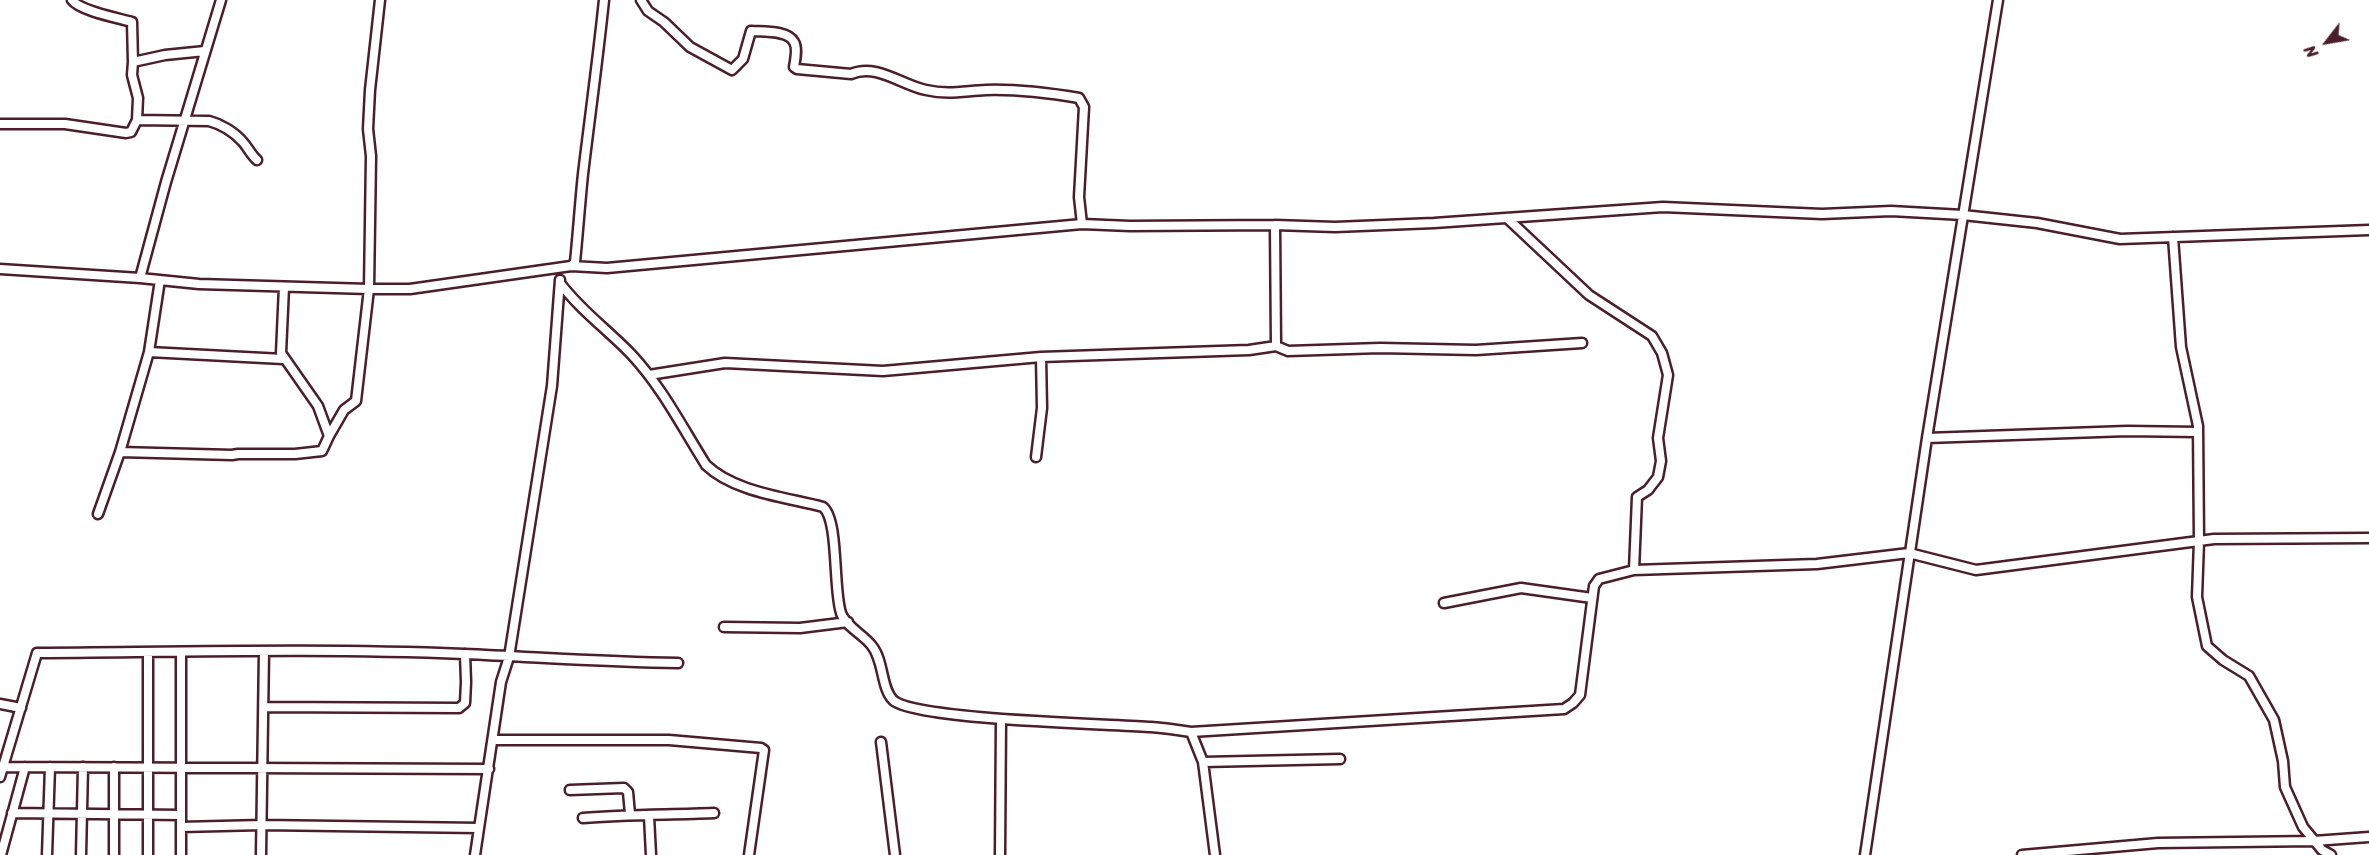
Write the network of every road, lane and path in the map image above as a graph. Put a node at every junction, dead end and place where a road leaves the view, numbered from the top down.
1 (72, 0) edge
2 (221, 0) edge
3 (380, 0) edge
4 (604, 0) edge
5 (641, 0) edge
6 (1998, 0) edge
7 (205, 51) junction
8 (134, 62) junction
9 (137, 120) junction
10 (185, 120) junction
11 (0, 124) edge
12 (257, 160) dead end
13 (1963, 215) junction
14 (1507, 218) junction
15 (1082, 224) junction
16 (1275, 225) junction
17 (2369, 230) edge
18 (2173, 237) junction
19 (571, 267) junction
20 (0, 269) edge
21 (561, 269) junction
22 (140, 278) junction
23 (160, 280) junction
24 (560, 283) junction
25 (284, 287) junction
26 (369, 289) junction
27 (1582, 343) dead end
28 (1276, 346) junction
29 (149, 352) junction
30 (1041, 357) junction
31 (283, 359) junction
32 (649, 375) junction
33 (2198, 432) junction
34 (330, 436) junction
35 (1927, 438) junction
36 (120, 452) junction
37 (1036, 457) dead end
38 (98, 514) dead end
39 (2369, 538) edge
40 (2199, 541) junction
41 (1909, 553) junction
42 (1634, 570) junction
43 (1592, 598) junction
44 (1444, 603) dead end
45 (848, 621) junction
46 (724, 627) dead end
47 (264, 651) junction
48 (148, 653) junction
49 (181, 653) junction
50 (465, 654) junction
51 (509, 657) junction
52 (678, 663) dead end
53 (0, 704) edge
54 (264, 707) junction
55 (21, 708) junction
56 (1001, 719) junction
57 (1191, 732) junction
58 (493, 740) junction
59 (881, 742) dead end
60 (5, 744) edge
61 (1340, 759) dead end
62 (1203, 762) junction
63 (2, 767) junction
64 (25, 767) junction
65 (50, 767) junction
66 (83, 767) junction
67 (114, 767) junction
68 (147, 768) junction
69 (181, 768) junction
70 (263, 768) junction
71 (489, 769) junction
72 (0, 777) edge
73 (570, 790) dead end
74 (12, 813) junction
75 (714, 813) dead end
76 (49, 814) junction
77 (82, 814) junction
78 (114, 814) junction
79 (147, 814) junction
80 (630, 814) junction
81 (181, 815) junction
82 (649, 816) junction
83 (583, 818) dead end
84 (262, 825) junction
85 (181, 827) junction
86 (479, 828) junction
87 (2369, 837) edge
88 (2314, 840) junction
89 (1, 855) edge
90 (47, 855) edge
91 (81, 855) edge
92 (114, 855) edge
93 (148, 855) edge
94 (181, 855) edge
95 (261, 855) edge
96 (475, 855) edge
97 (651, 855) edge
98 (749, 855) edge
99 (895, 855) edge
100 (1000, 855) edge
101 (1215, 855) edge
102 (1865, 855) edge
103 (2022, 855) edge
104 (2331, 855) edge

1 - 8 street
2 - 7 street
3 - 26 street
4 - 19 street
5 - 15 street
6 - 13 street
7 - 8 street
7 - 10 street
8 - 9 street
9 - 10 street
9 - 11 street
10 - 12 street
10 - 22 street
13 - 14 street
13 - 18 street
13 - 35 street
14 - 16 street
14 - 42 street
15 - 16 street
15 - 19 street
16 - 28 street
17 - 18 street
18 - 33 street
19 - 21 street
20 - 22 street
21 - 24 street
21 - 26 street
22 - 23 street
23 - 25 street
23 - 29 street
24 - 32 street
24 - 51 street
25 - 26 street
25 - 31 street
26 - 34 street
27 - 28 street
28 - 30 street
29 - 31 street
29 - 36 street
30 - 32 street
30 - 37 street
31 - 34 street
32 - 45 street
33 - 35 street
33 - 40 street
34 - 36 street
35 - 41 street
36 - 38 street
39 - 40 street
40 - 41 street
40 - 88 street
41 - 42 street
41 - 102 street
42 - 43 street
43 - 44 street
43 - 57 street
45 - 46 street
45 - 56 street
47 - 49 street
47 - 50 street
47 - 54 street
48 - 49 street
48 - 55 street
48 - 68 street
49 - 69 street
50 - 51 street
50 - 54 street
51 - 52 street
51 - 58 street
53 - 55 street
54 - 70 street
55 - 60 street
56 - 57 street
56 - 100 street
57 - 62 street
58 - 71 street
58 - 98 street
59 - 99 street
60 - 63 street
61 - 62 street
62 - 101 street
63 - 64 street
63 - 72 street
64 - 65 street
64 - 74 street
65 - 66 street
65 - 76 street
66 - 67 street
66 - 77 street
67 - 68 street
67 - 78 street
68 - 69 street
68 - 79 street
69 - 70 street
69 - 81 street
70 - 71 street
70 - 84 street
71 - 86 street
73 - 80 street
74 - 76 street
74 - 89 street
75 - 82 street
76 - 77 street
76 - 90 street
77 - 78 street
77 - 91 street
78 - 79 street
78 - 92 street
79 - 81 street
79 - 93 street
80 - 82 street
80 - 83 street
81 - 85 street
82 - 97 street
84 - 85 street
84 - 86 street
84 - 95 street
85 - 94 street
86 - 96 street
87 - 88 street
88 - 103 street
88 - 104 street

